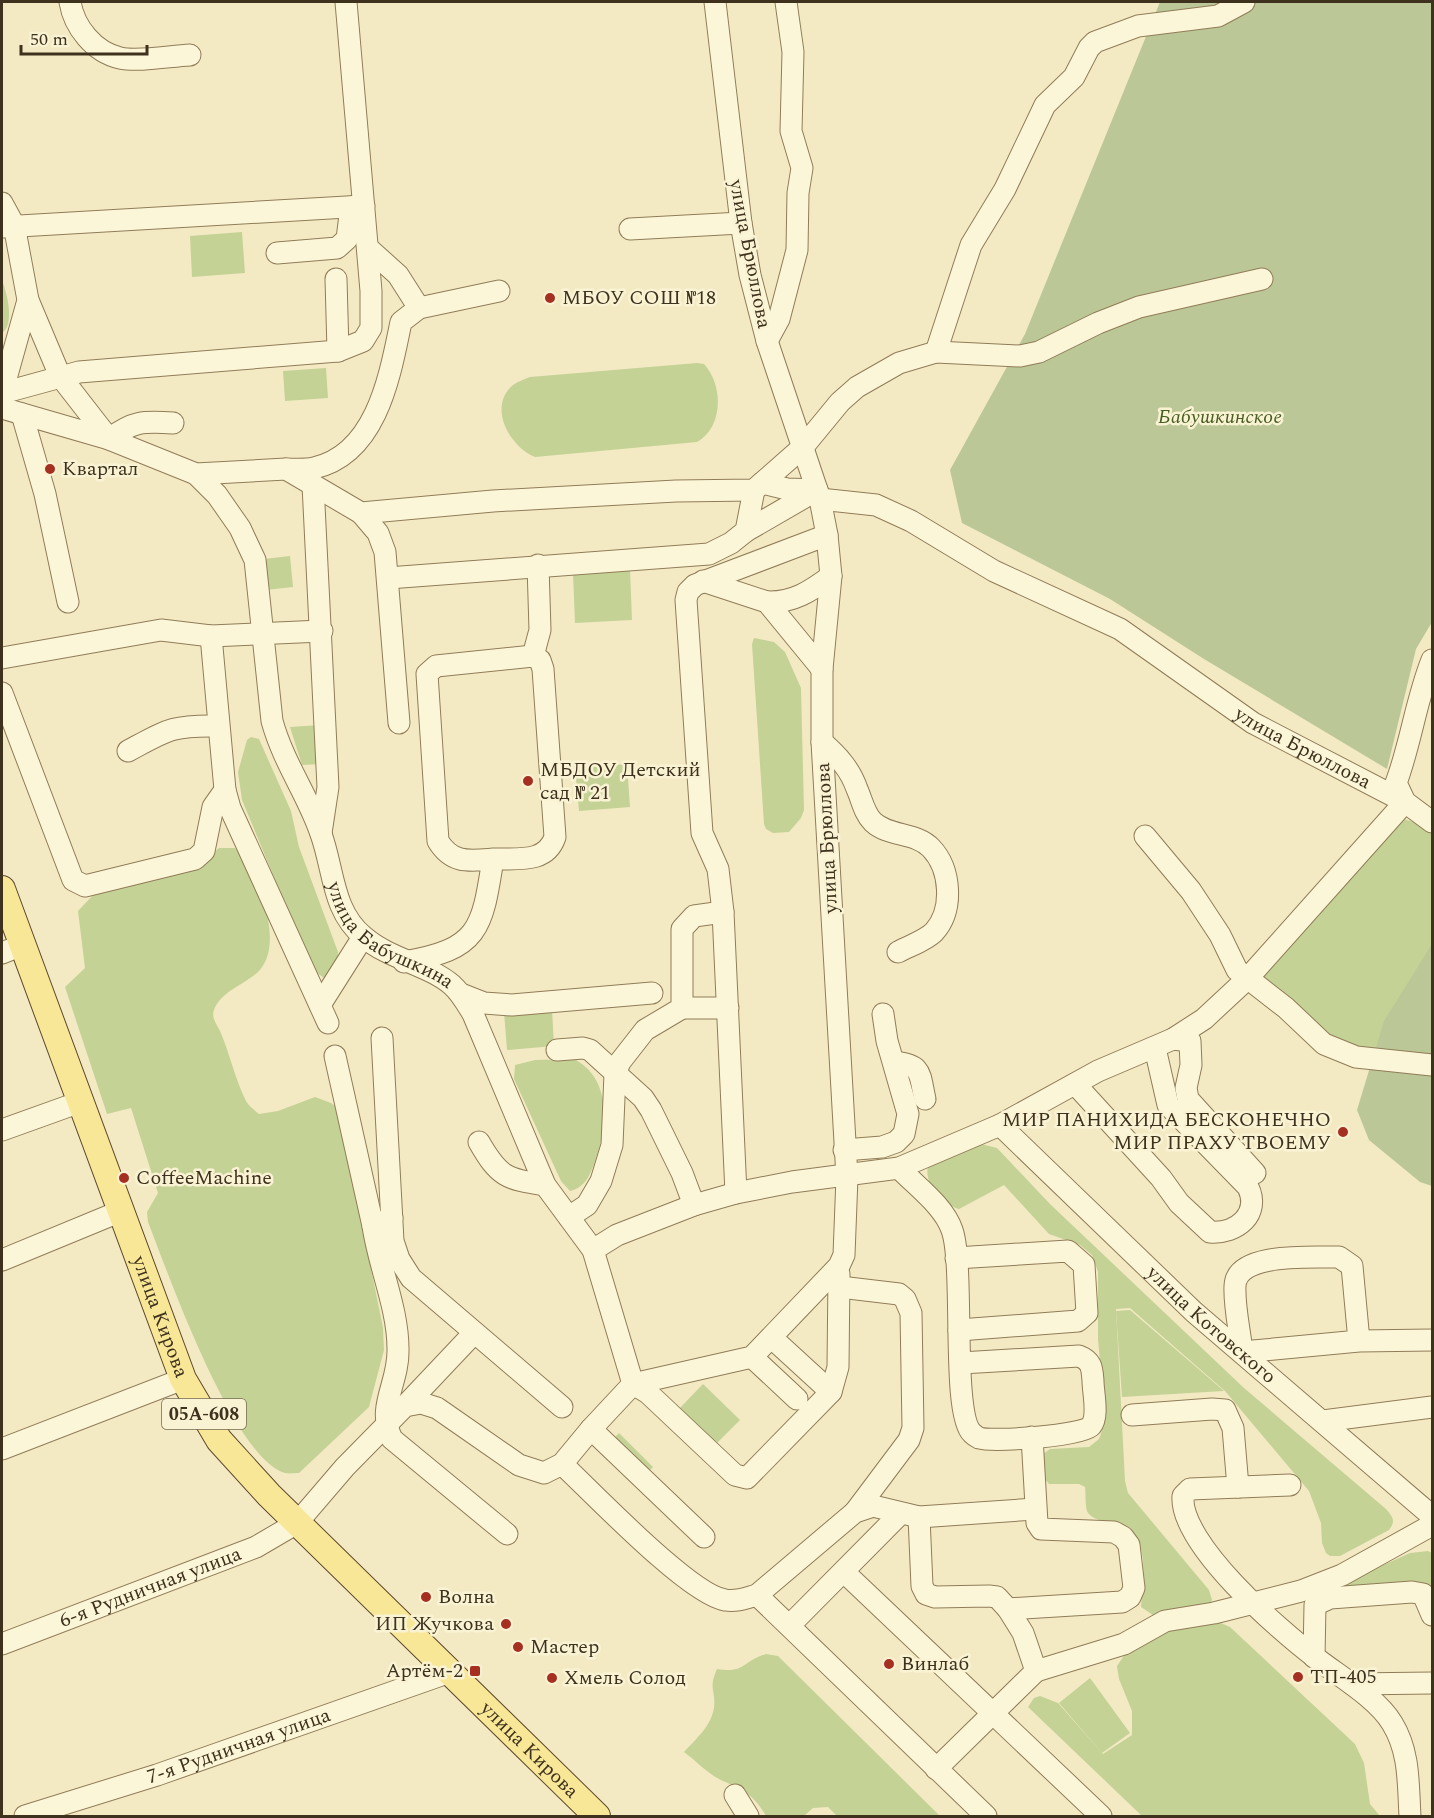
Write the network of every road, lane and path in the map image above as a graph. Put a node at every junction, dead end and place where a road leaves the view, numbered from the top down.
1 (70, 2) edge
2 (346, 2) edge
3 (716, 2) edge
4 (786, 2) edge
5 (1244, 2) edge
6 (190, 55) dead end
7 (2, 203) edge
8 (358, 207) junction
9 (741, 223) junction
10 (8, 226) edge
11 (630, 229) dead end
12 (368, 248) junction
13 (277, 253) dead end
14 (336, 279) dead end
15 (1262, 279) dead end
16 (499, 291) dead end
17 (28, 300) junction
18 (419, 308) junction
19 (767, 341) junction
20 (338, 351) junction
21 (936, 352) junction
22 (60, 376) junction
23 (2, 398) edge
24 (22, 414) junction
25 (173, 423) dead end
26 (109, 439) junction
27 (803, 447) junction
28 (286, 470) junction
29 (196, 474) junction
30 (313, 485) junction
31 (758, 486) junction
32 (819, 494) junction
33 (360, 513) junction
34 (746, 531) junction
35 (827, 536) junction
36 (538, 566) junction
37 (831, 576) junction
38 (388, 578) junction
39 (703, 581) junction
40 (68, 602) dead end
41 (767, 602) junction
42 (322, 631) junction
43 (262, 634) junction
44 (211, 636) junction
45 (533, 656) junction
46 (2, 658) edge
47 (1432, 660) edge
48 (822, 669) junction
49 (2, 693) edge
50 (399, 723) dead end
51 (218, 726) junction
52 (822, 742) junction
53 (128, 751) dead end
54 (225, 790) junction
55 (1422, 810) edge
56 (321, 833) junction
57 (1145, 836) dead end
58 (493, 859) junction
59 (2, 895) edge
60 (723, 912) junction
61 (363, 937) junction
62 (12, 949) edge
63 (898, 952) dead end
64 (404, 962) junction
65 (1247, 980) junction
66 (652, 993) dead end
67 (460, 994) junction
68 (682, 1008) junction
69 (728, 1008) junction
70 (883, 1014) dead end
71 (382, 1038) dead end
72 (1164, 1043) junction
73 (557, 1050) dead end
74 (335, 1056) dead end
75 (894, 1062) junction
76 (1432, 1065) edge
77 (615, 1074) junction
78 (1076, 1085) junction
79 (925, 1099) dead end
80 (80, 1102) junction
81 (1000, 1125) junction
82 (2, 1131) edge
83 (479, 1142) dead end
84 (844, 1150) junction
85 (898, 1168) junction
86 (1255, 1173) dead end
87 (847, 1177) junction
88 (545, 1185) junction
89 (736, 1193) junction
90 (694, 1205) junction
91 (120, 1208) junction
92 (569, 1217) junction
93 (383, 1222) junction
94 (593, 1250) junction
95 (956, 1258) junction
96 (2, 1260) edge
97 (839, 1277) junction
98 (959, 1330) junction
99 (474, 1334) junction
100 (772, 1338) junction
101 (1432, 1340) edge
102 (1359, 1341) junction
103 (1242, 1352) junction
104 (752, 1357) junction
105 (961, 1363) junction
106 (183, 1379) junction
107 (633, 1384) junction
108 (831, 1392) junction
109 (797, 1399) dead end
110 (405, 1407) junction
111 (562, 1407) dead end
112 (1432, 1407) edge
113 (1131, 1415) dead end
114 (1323, 1420) junction
115 (386, 1426) junction
116 (591, 1429) junction
117 (1032, 1437) junction
118 (2, 1449) edge
119 (562, 1464) junction
120 (1290, 1485) dead end
121 (1238, 1487) junction
122 (1035, 1509) junction
123 (855, 1512) junction
124 (910, 1515) junction
125 (1432, 1516) edge
126 (297, 1523) junction
127 (1432, 1525) edge
128 (507, 1534) dead end
129 (704, 1538) dead end
130 (844, 1572) junction
131 (1325, 1591) junction
132 (757, 1595) junction
133 (1255, 1603) junction
134 (1008, 1608) junction
135 (1432, 1615) edge
136 (790, 1625) junction
137 (2, 1644) edge
138 (1314, 1657) junction
139 (1036, 1671) junction
140 (450, 1672) junction
141 (1432, 1683) edge
142 (1352, 1684) junction
143 (992, 1713) junction
144 (936, 1769) junction
145 (735, 1795) dead end
146 (26, 1816) edge
147 (597, 1816) edge
148 (748, 1816) edge
149 (986, 1816) edge
150 (1101, 1816) edge
151 (1410, 1816) edge

1 - 6 street
2 - 8 street
3 - 9 street, улица Брюллова
4 - 19 street
5 - 21 street
7 - 10 street
8 - 10 street
8 - 12 street
8 - 13 street
9 - 11 street
9 - 19 street, улица Брюллова
10 - 17 street
12 - 18 street
12 - 20 street
14 - 20 street
15 - 21 street
16 - 18 street
17 - 22 street
17 - 23 street
18 - 28 street
19 - 27 street, улица Брюллова
20 - 22 street
21 - 27 street
22 - 23 street
22 - 26 street
23 - 24 street
24 - 26 street
24 - 40 street
25 - 26 street
26 - 29 street
27 - 31 street
27 - 32 street, улица Брюллова
28 - 29 street
28 - 30 street
29 - 43 street, улица Бабушкина
30 - 33 street
30 - 42 street
31 - 32 street
31 - 33 street
31 - 34 street
32 - 34 street
32 - 35 street, улица Брюллова
32 - 55 street, улица Брюллова
33 - 38 street
34 - 36 street
35 - 37 street, улица Брюллова
35 - 39 street
36 - 38 street
36 - 45 street
37 - 41 street
37 - 48 street, улица Брюллова
38 - 50 street
39 - 41 street
39 - 60 street
41 - 48 street
42 - 43 street
42 - 56 street
43 - 44 street
43 - 56 street, улица Бабушкина
44 - 46 street
44 - 51 street
45 - 58 street
45 - 58 street
47 - 55 street
48 - 52 street, улица Брюллова
49 - 54 street
51 - 53 street
51 - 54 street
52 - 63 street
52 - 84 street, улица Брюллова
54 - 61 street
55 - 65 street
56 - 61 street, улица Бабушкина
57 - 65 street
58 - 64 street
59 - 62 main road, улица Кирова / 05А-608
60 - 68 street
60 - 69 street
61 - 64 street, улица Бабушкина
62 - 80 main road, улица Кирова / 05А-608
64 - 67 street, улица Бабушкина
65 - 72 street
65 - 76 street
66 - 67 street
67 - 88 street, улица Бабушкина
68 - 69 street
68 - 77 street
69 - 89 street
70 - 75 street
71 - 93 street
72 - 78 street
72 - 78 street
72 - 86 street
73 - 77 street
74 - 93 street
75 - 79 street
75 - 84 street
77 - 90 street
77 - 92 street
78 - 81 street
80 - 82 street
80 - 91 main road, улица Кирова / 05А-608
81 - 85 street
81 - 103 street, улица Котовского
83 - 88 street
84 - 87 street, улица Брюллова
85 - 87 street
85 - 95 street
87 - 89 street
87 - 97 street
88 - 92 street, улица Бабушкина
89 - 90 street
90 - 94 street
91 - 96 street
91 - 106 main road, улица Кирова / 05А-608
92 - 94 street, улица Бабушкина
93 - 99 street
93 - 115 street
94 - 107 street, улица Бабушкина
95 - 98 street
95 - 98 street
97 - 100 street
97 - 108 street
97 - 123 street
98 - 105 street
99 - 110 street
99 - 111 street
100 - 104 street
100 - 108 street
101 - 102 street
102 - 103 street
102 - 103 street
103 - 114 street, улица Котовского
104 - 107 street
104 - 109 street
105 - 117 street
105 - 117 street
106 - 118 street
106 - 126 main road, улица Кирова / 05А-608
107 - 108 street
107 - 116 street
110 - 115 street
110 - 119 street
112 - 114 street
113 - 121 street
114 - 125 street, улица Котовского
115 - 126 street
115 - 128 street
116 - 119 street
116 - 129 street
117 - 122 street
119 - 132 street
120 - 121 street
121 - 133 street
122 - 124 street
122 - 134 street
123 - 124 street
123 - 132 street
124 - 130 street
124 - 134 street
126 - 137 street, 6-я Рудничная улица
126 - 140 main road, улица Кирова / 05А-608
127 - 131 street
130 - 136 street
130 - 143 street
131 - 133 street
131 - 135 street
131 - 138 street
132 - 136 street
133 - 138 street
133 - 139 street
134 - 139 street
136 - 144 street
138 - 142 street
139 - 143 street
140 - 146 street, 7-я Рудничная улица
140 - 147 main road, улица Кирова / 05А-608
141 - 142 street
142 - 151 street
143 - 144 street
143 - 150 street
144 - 149 street
145 - 148 street

